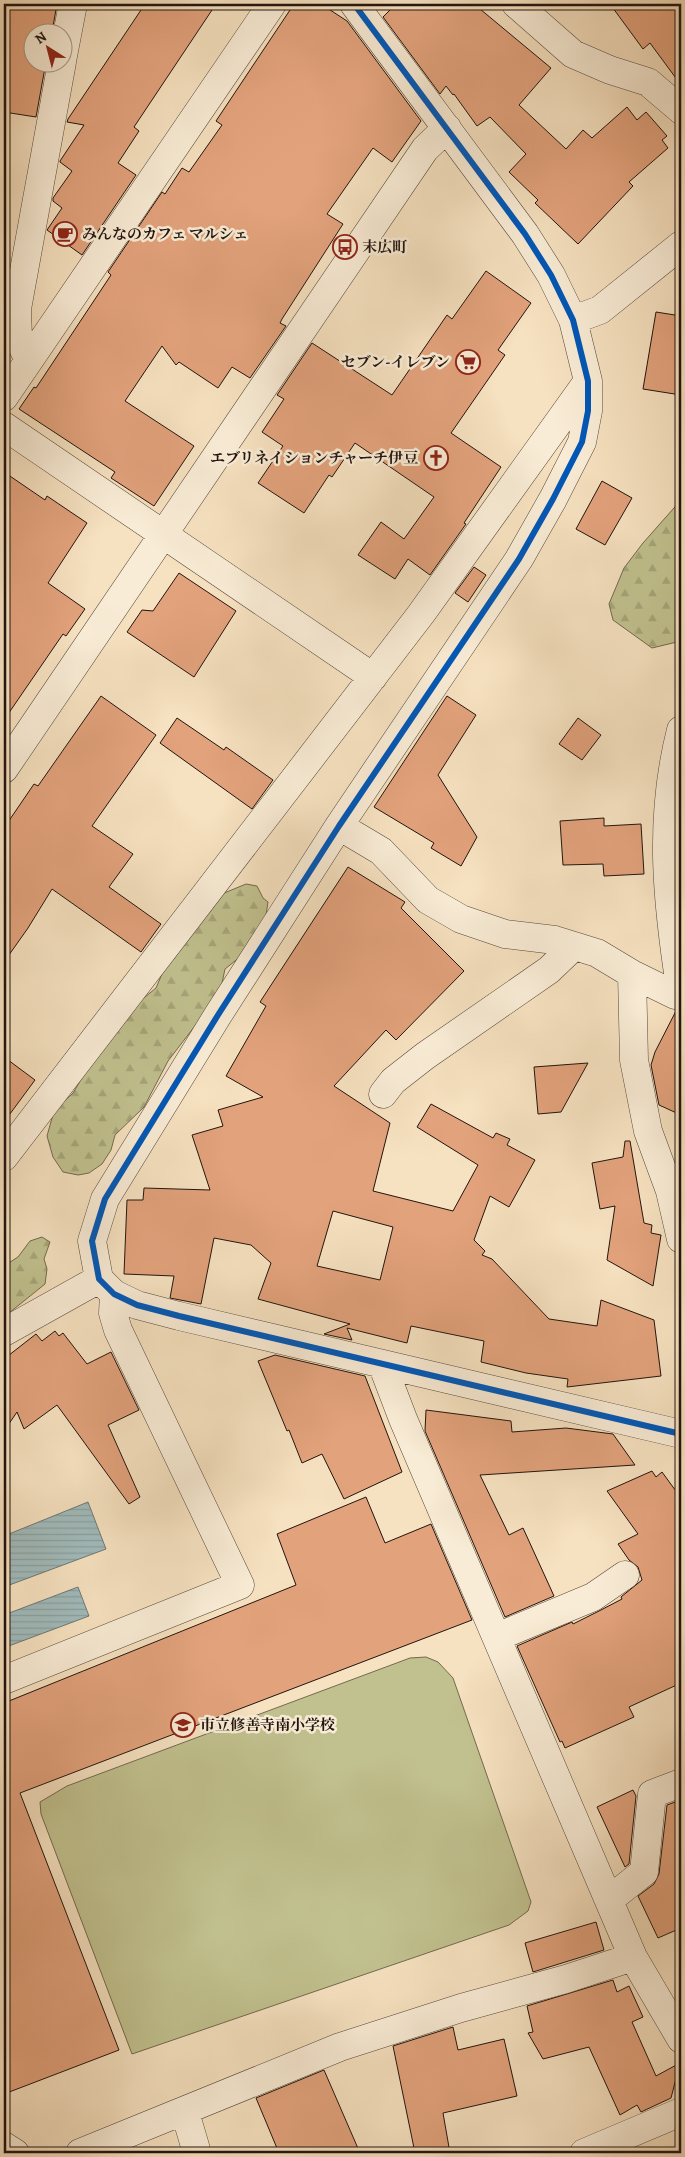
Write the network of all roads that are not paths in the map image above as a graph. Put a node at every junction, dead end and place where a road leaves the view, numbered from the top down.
1 (73, 4) edge
2 (272, 4) edge
3 (354, 4) edge
4 (516, 4) edge
5 (70, 22) edge
6 (60, 72) edge
7 (681, 110) edge
8 (447, 128) junction
9 (681, 245) edge
10 (573, 320) junction
11 (29, 360) junction
12 (588, 381) junction
13 (4, 397) edge
14 (4, 426) edge
15 (163, 535) junction
16 (373, 677) junction
17 (681, 730) edge
18 (4, 770) edge
19 (339, 826) junction
20 (574, 946) junction
21 (632, 974) junction
22 (681, 994) edge
23 (383, 1094) dead end
24 (4, 1157) edge
25 (681, 1239) edge
26 (106, 1286) junction
27 (4, 1332) edge
28 (382, 1364) junction
29 (681, 1434) edge
30 (625, 1575) dead end
31 (497, 1637) junction
32 (4, 1680) edge
33 (681, 1783) edge
34 (609, 1900) junction
35 (634, 1957) junction
36 (681, 2038) edge
37 (185, 2112) junction
38 (681, 2112) edge
39 (4, 2146) edge
40 (15, 2153) edge
41 (80, 2153) edge
42 (197, 2153) edge
43 (584, 2153) edge

1 - 5 street
2 - 11 street
3 - 8 street
4 - 7 street
6 - 11 street
8 - 10 street
8 - 15 street
9 - 10 street
10 - 12 street
11 - 13 street
12 - 16 street
12 - 19 street
14 - 15 street
15 - 16 street
15 - 18 street
16 - 24 street
17 - 22 street
19 - 20 street
19 - 26 street
20 - 21 street
20 - 23 street
21 - 22 street
21 - 25 street
26 - 27 street
26 - 28 street
26 - 32 street
28 - 29 street
28 - 31 street
30 - 31 street
31 - 34 street
33 - 34 street
34 - 35 street
35 - 36 street
35 - 37 street
37 - 41 street
37 - 42 street
38 - 43 street
39 - 40 street

